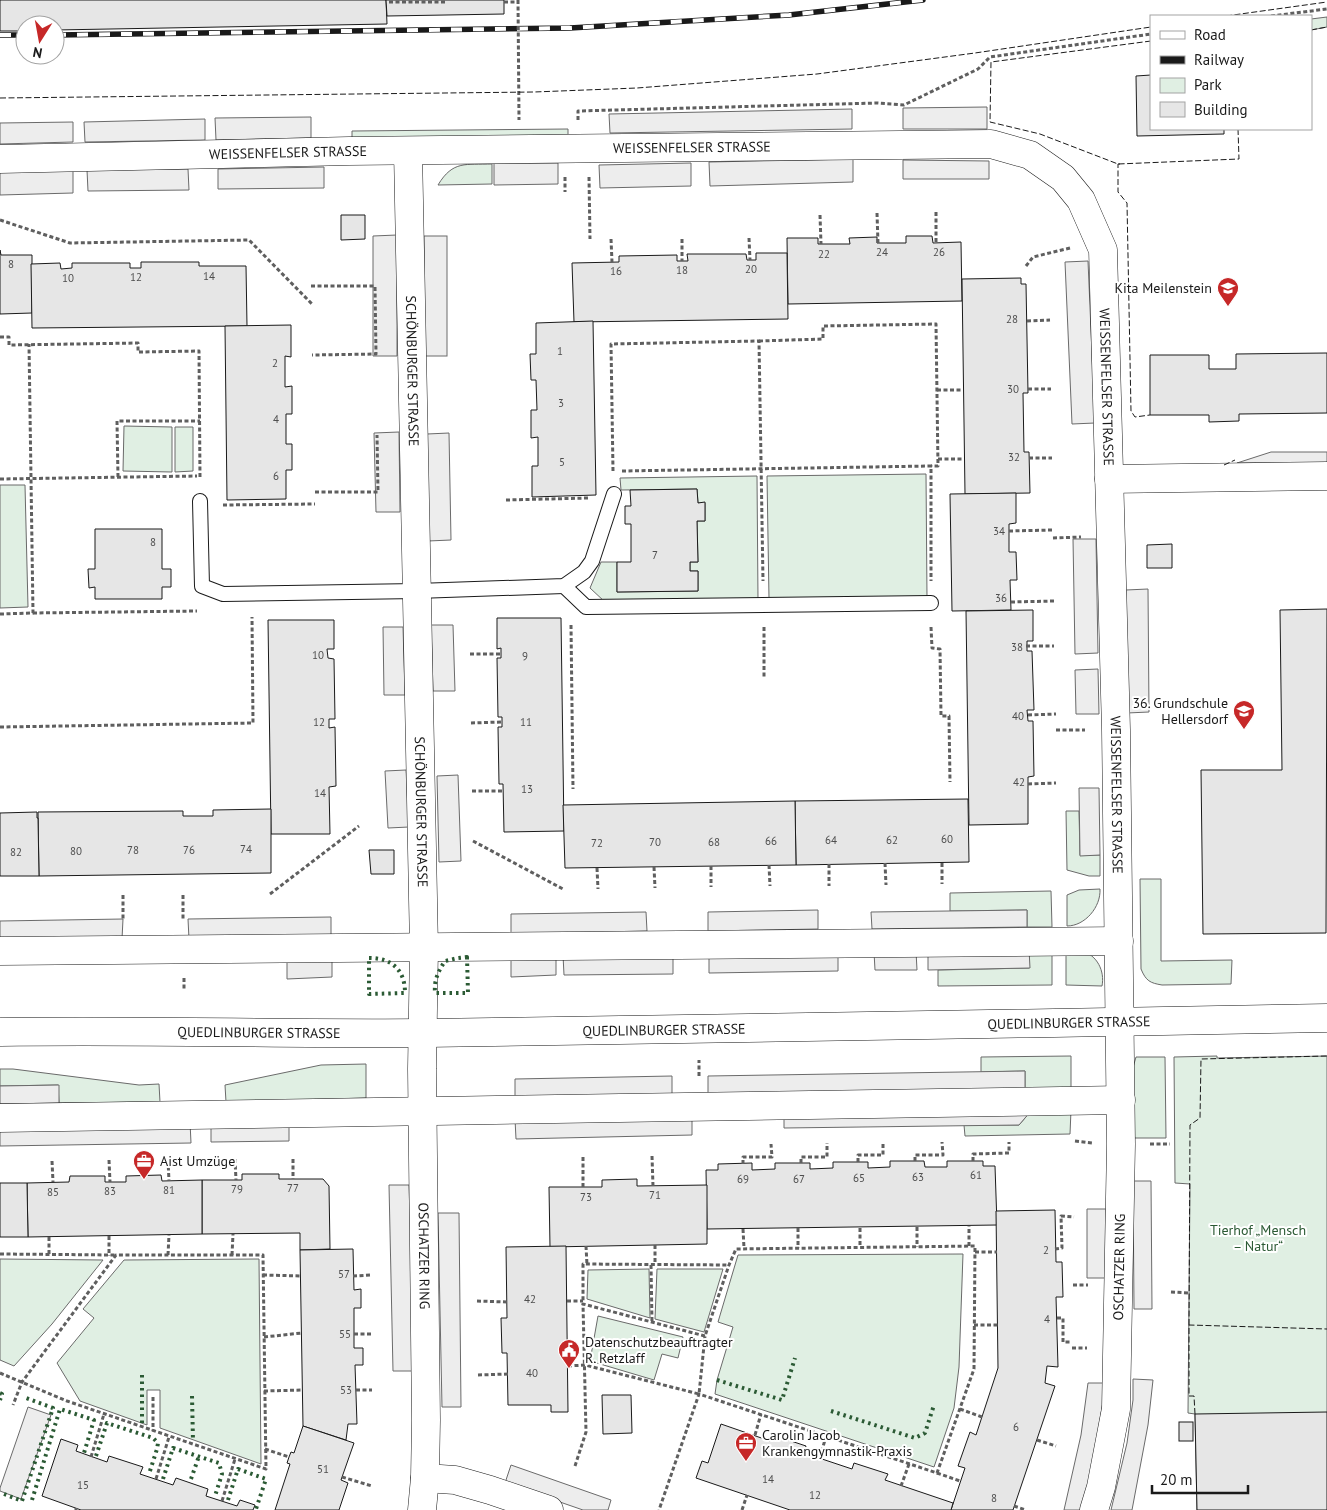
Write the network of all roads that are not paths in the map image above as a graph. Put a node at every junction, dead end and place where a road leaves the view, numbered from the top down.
1 (408, 152) junction
2 (0, 158) edge
3 (1327, 476) edge
4 (1109, 479) junction
5 (613, 496) road end
6 (200, 503) road end
7 (567, 589) junction
8 (416, 591) junction
9 (931, 603) road end
10 (1119, 941) junction
11 (424, 948) junction
12 (0, 951) edge
13 (1327, 1018) edge
14 (1120, 1022) junction
15 (0, 1032) edge
16 (422, 1033) junction
17 (1121, 1100) junction
18 (422, 1111) junction
19 (0, 1118) edge
20 (425, 1478) junction
21 (422, 1510) edge
22 (549, 1510) edge
23 (1094, 1510) edge

1 - 2 street, WEISSENFELSER STRASSE
1 - 4 street, WEISSENFELSER STRASSE
1 - 8 street, SCHÖNBURGER STRASSE
3 - 4 street, WEISSENFELSER STRASSE
4 - 10 street, WEISSENFELSER STRASSE
5 - 7 lane
6 - 8 lane
7 - 8 lane
7 - 9 lane
8 - 11 street, SCHÖNBURGER STRASSE
10 - 11 street
10 - 14 street, WEISSENFELSER STRASSE
11 - 12 street
11 - 16 street, SCHÖNBURGER STRASSE
13 - 14 street, QUEDLINBURGER STRASSE
14 - 16 street, QUEDLINBURGER STRASSE
14 - 17 street, OSCHATZER RING
15 - 16 street, QUEDLINBURGER STRASSE
16 - 18 street, OSCHATZER RING
17 - 18 street
17 - 23 street, OSCHATZER RING
18 - 19 street
18 - 20 street, OSCHATZER RING
20 - 21 street, OSCHATZER RING
20 - 22 street

